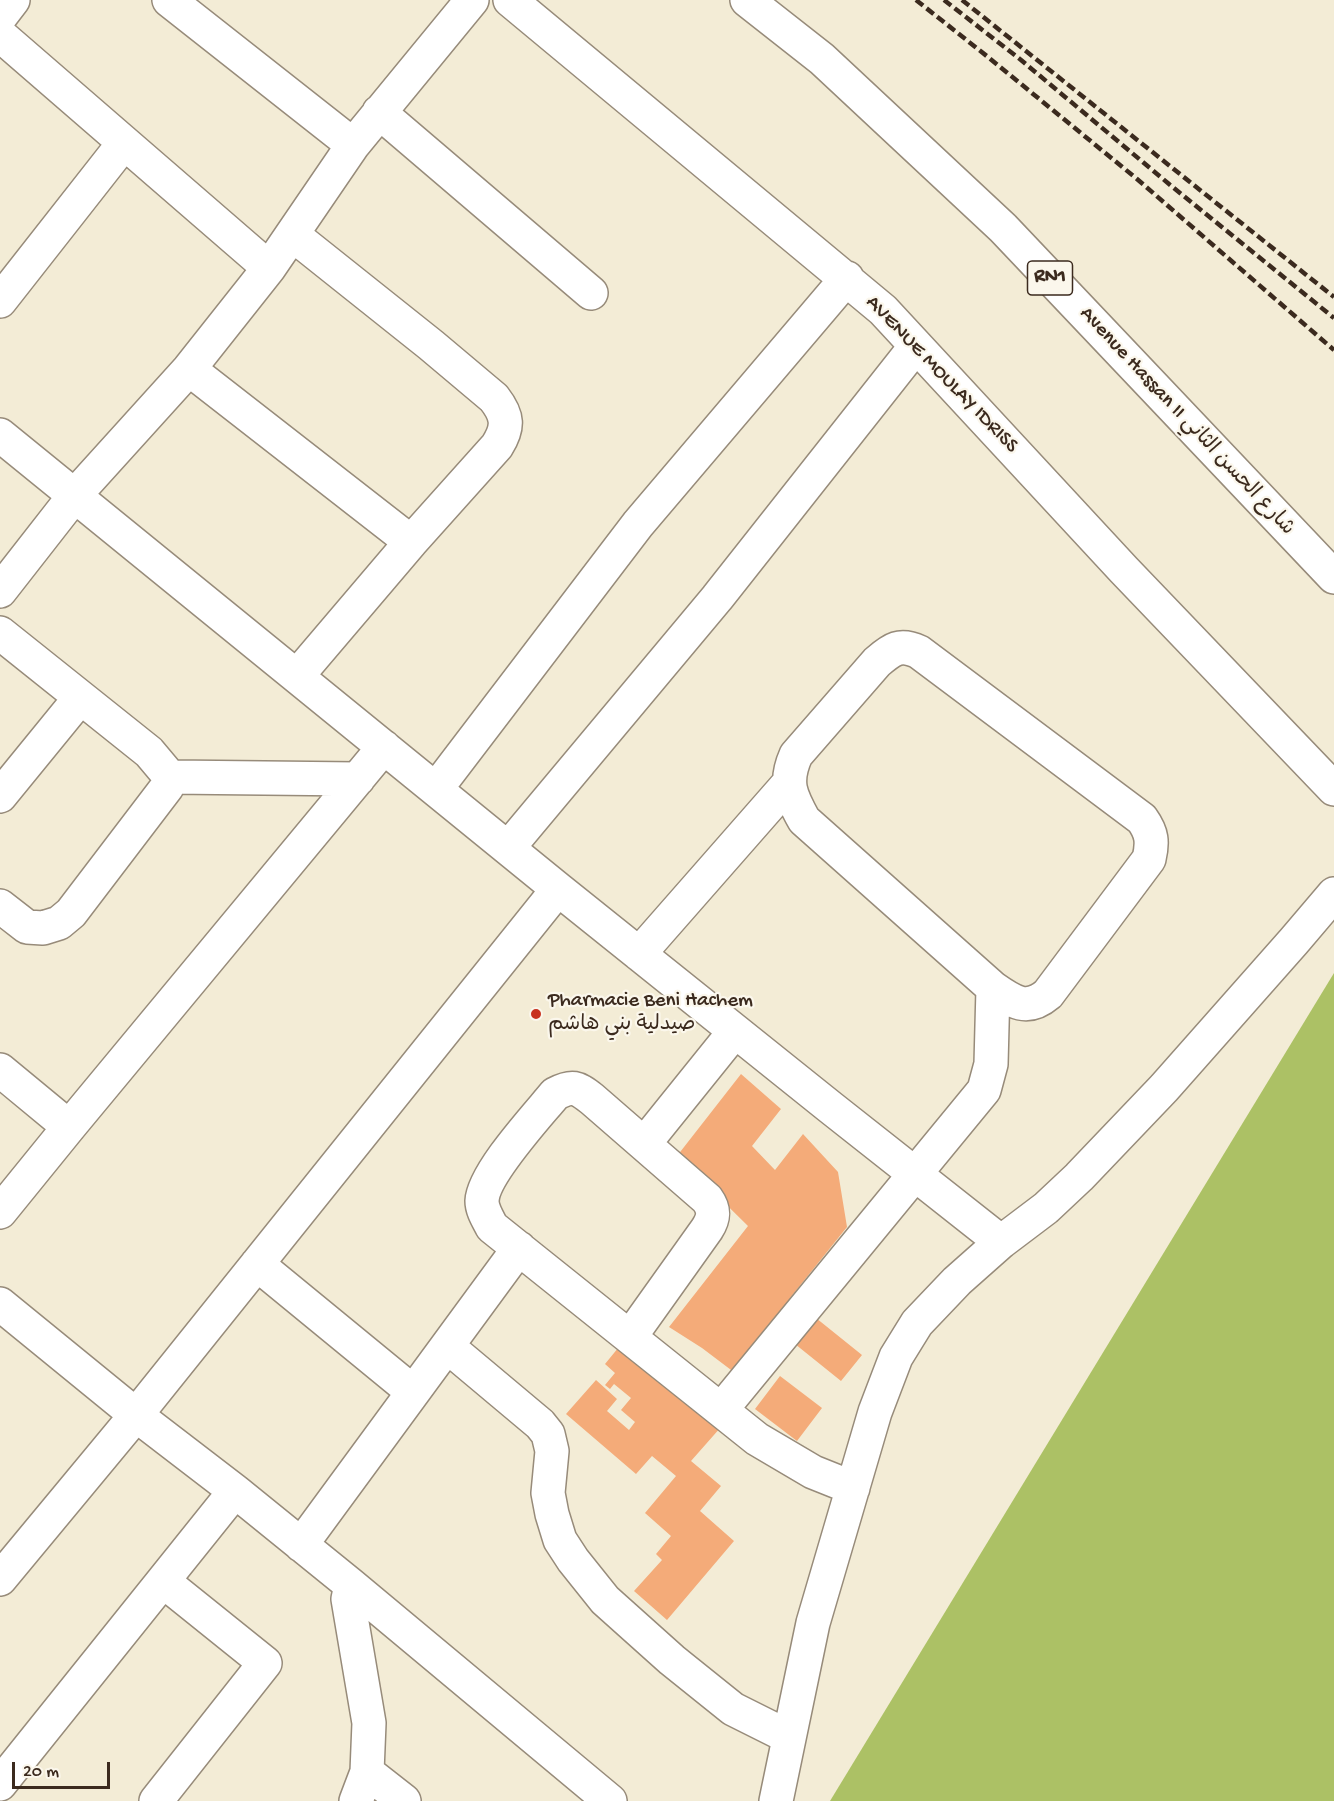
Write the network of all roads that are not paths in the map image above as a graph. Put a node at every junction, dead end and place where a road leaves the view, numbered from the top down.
1 (13, 0) edge
2 (169, 0) edge
3 (472, 0) edge
4 (510, 0) edge
5 (747, 0) edge
6 (0, 17) edge
7 (0, 36) edge
8 (379, 112) junction
9 (124, 143) junction
10 (353, 145) junction
11 (293, 235) junction
12 (269, 268) junction
13 (847, 278) junction
14 (591, 293) dead end
15 (0, 301) edge
16 (916, 346) junction
17 (189, 369) junction
18 (0, 435) edge
19 (75, 495) junction
20 (411, 542) junction
21 (1334, 577) edge
22 (0, 591) edge
23 (0, 633) edge
24 (297, 676) junction
25 (80, 698) junction
26 (384, 747) junction
27 (170, 777) junction
28 (358, 779) junction
29 (789, 783) junction
30 (436, 789) junction
31 (1334, 789) edge
32 (0, 796) edge
33 (508, 848) junction
34 (558, 889) junction
35 (1334, 894) edge
36 (0, 906) edge
37 (639, 954) junction
38 (993, 988) junction
39 (735, 1031) junction
40 (0, 1070) edge
41 (69, 1127) junction
42 (644, 1144) junction
43 (915, 1174) junction
44 (0, 1212) edge
45 (1001, 1242) junction
46 (519, 1248) junction
47 (257, 1264) junction
48 (0, 1304) edge
49 (630, 1337) junction
50 (447, 1346) junction
51 (413, 1392) junction
52 (721, 1410) junction
53 (136, 1415) junction
54 (853, 1488) junction
55 (235, 1491) junction
56 (301, 1545) junction
57 (0, 1579) edge
58 (163, 1581) junction
59 (351, 1586) junction
60 (789, 1737) junction
61 (0, 1784) edge
62 (362, 1787) edge
63 (156, 1801) edge
64 (404, 1801) edge
65 (610, 1801) edge
66 (776, 1801) edge

1 - 6 street
2 - 10 street
3 - 8 street
4 - 13 street, AVENUE MOULAY IDRISS
5 - 21 street, Avenue Hassan II شارع الحسن الثاني / RN1
7 - 9 street
8 - 10 street
8 - 14 street
9 - 12 street
9 - 15 street
10 - 11 street
11 - 12 street
11 - 20 street
12 - 17 street
13 - 16 street, AVENUE MOULAY IDRISS
13 - 30 street
16 - 31 street, AVENUE MOULAY IDRISS
16 - 33 street
17 - 19 street
17 - 20 street
18 - 19 street
19 - 22 street
19 - 24 street
20 - 24 street
23 - 25 street
24 - 26 street
25 - 27 street
25 - 32 street
26 - 28 street
26 - 30 street
27 - 28 street
27 - 36 street
28 - 41 street
29 - 37 street
29 - 38 street
29 - 38 street
30 - 33 street
33 - 34 street
34 - 37 street
34 - 47 street
35 - 45 street
37 - 39 street
38 - 43 street
39 - 42 street
39 - 43 street
40 - 41 street
41 - 44 street
42 - 46 street
42 - 49 street
43 - 45 street
43 - 52 street
45 - 54 street
46 - 49 street
46 - 50 street
47 - 51 street
47 - 53 street
48 - 53 street
49 - 52 street
50 - 51 street
50 - 60 street
51 - 56 street
52 - 54 street
53 - 55 street
53 - 57 street
54 - 60 street
55 - 56 street
55 - 58 street
56 - 59 street
58 - 61 street
58 - 63 street
59 - 62 street
59 - 65 street
60 - 66 street
62 - 64 street

